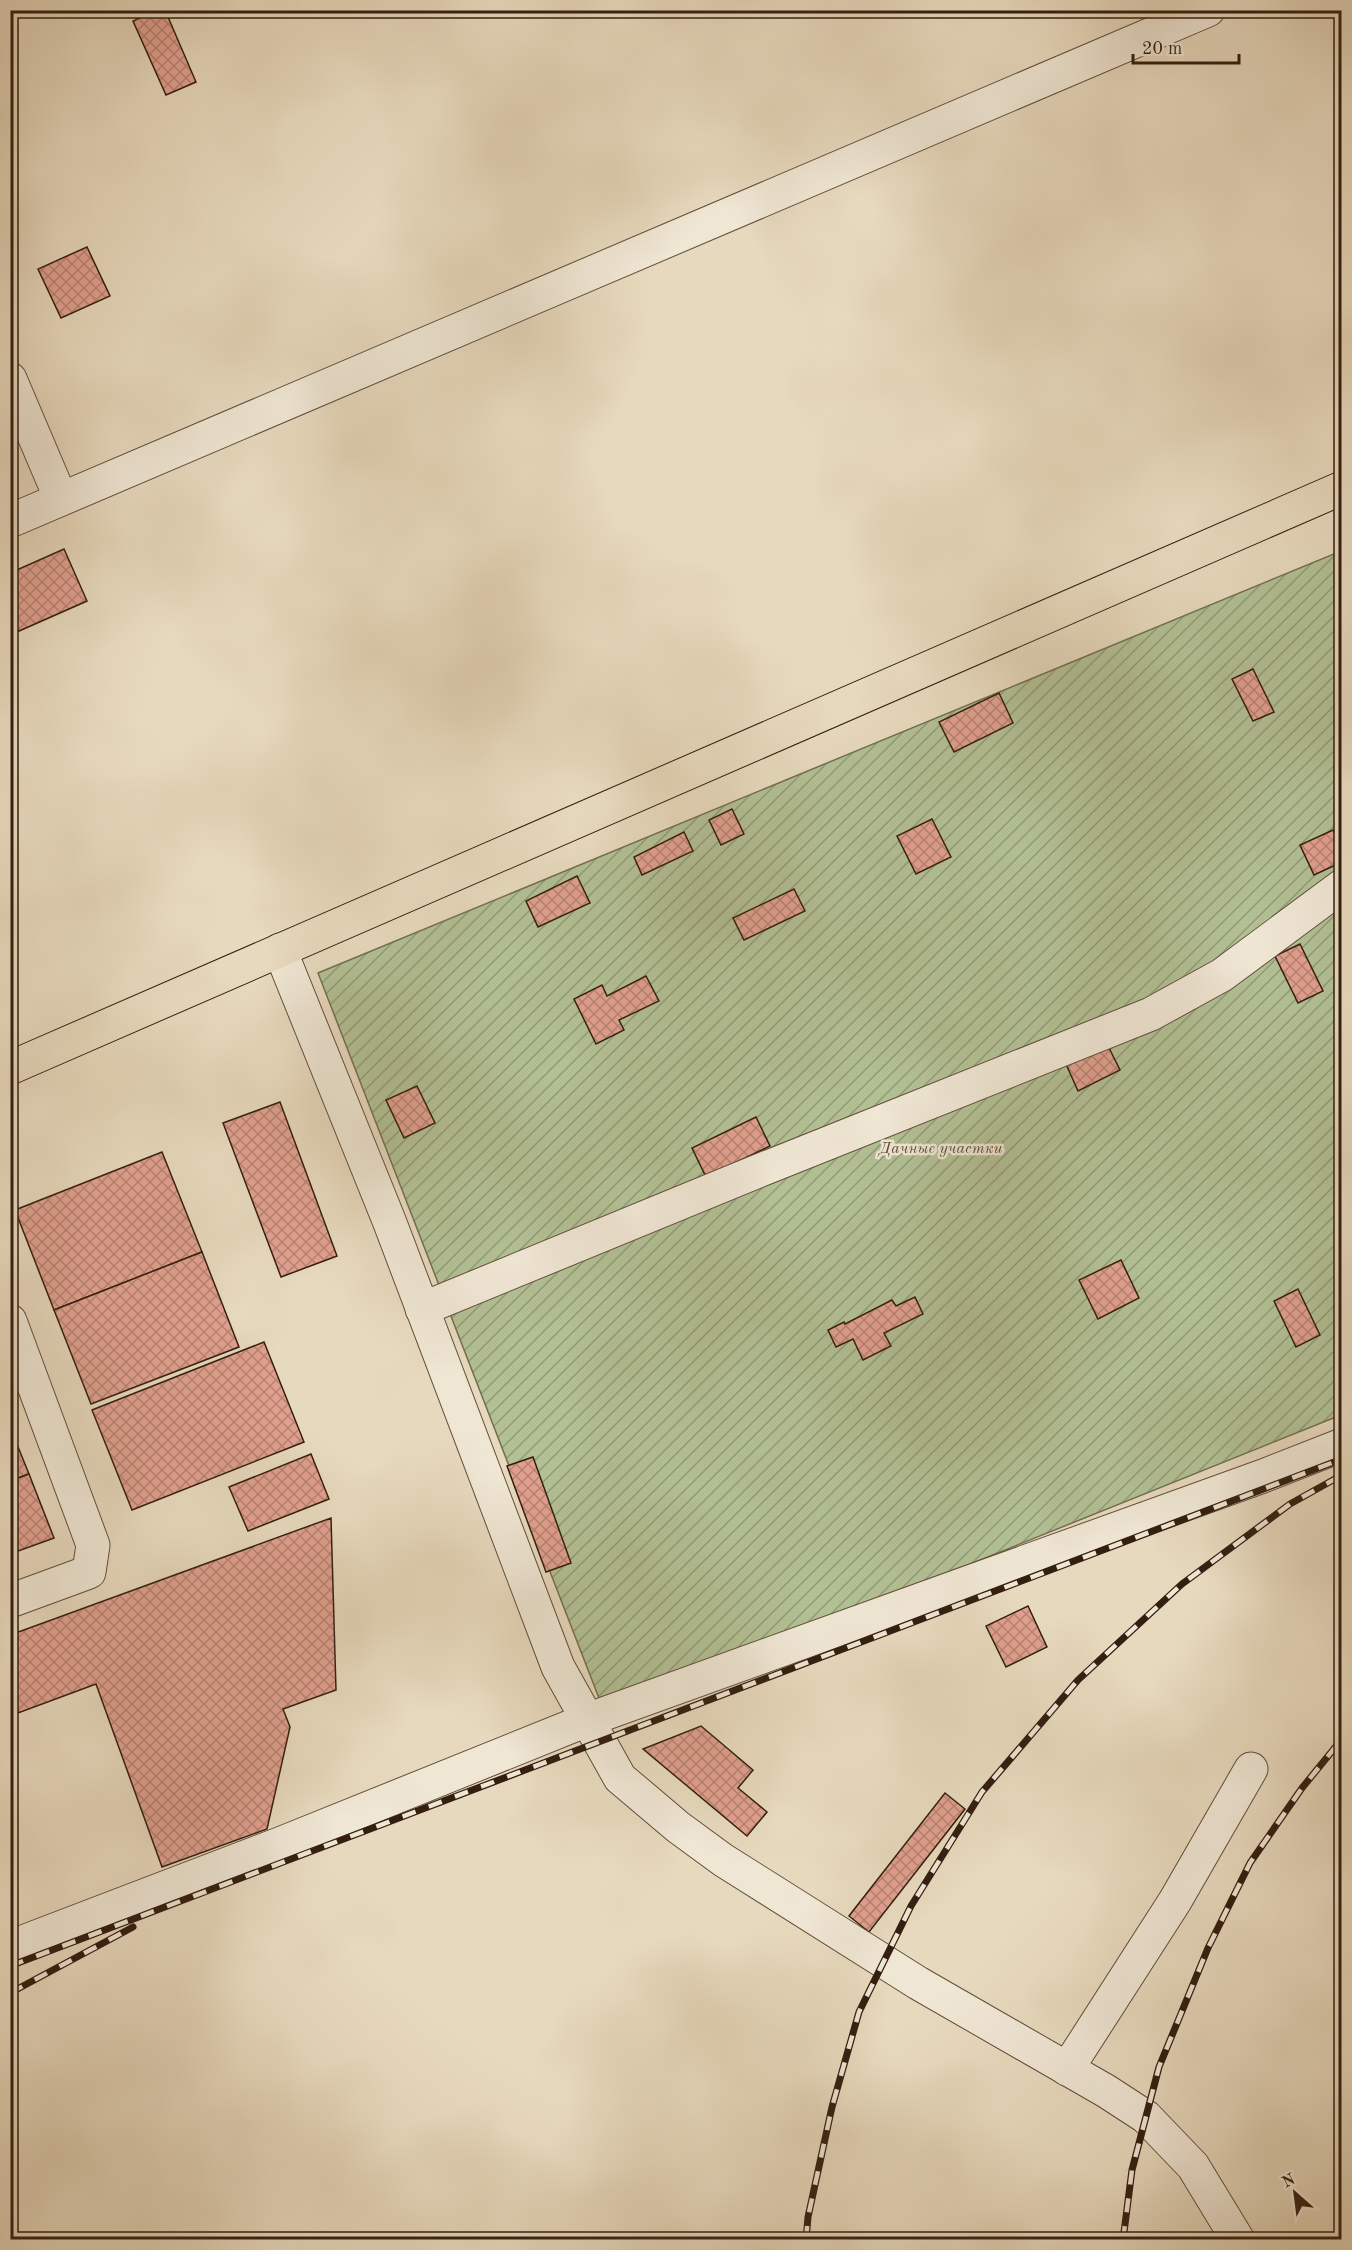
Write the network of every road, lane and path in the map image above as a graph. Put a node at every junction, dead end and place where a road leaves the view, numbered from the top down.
1 (1208, 10) edge
2 (10, 379) edge
3 (1341, 488) edge
4 (62, 499) junction
5 (10, 521) edge
6 (1341, 886) edge
7 (280, 950) junction
8 (10, 1068) edge
9 (422, 1309) junction
10 (10, 1321) edge
11 (1341, 1445) edge
12 (10, 1601) edge
13 (587, 1720) junction
14 (1251, 1769) dead end
15 (10, 1947) edge
16 (1067, 2069) junction
17 (1238, 2240) edge

1 - 4 lane
2 - 4 lane
3 - 7 main road
4 - 5 lane
6 - 9 lane
7 - 8 main road
7 - 9 lane
9 - 13 lane
10 - 12 lane
11 - 13 lane
13 - 15 lane
13 - 16 lane
14 - 16 lane
16 - 17 lane

